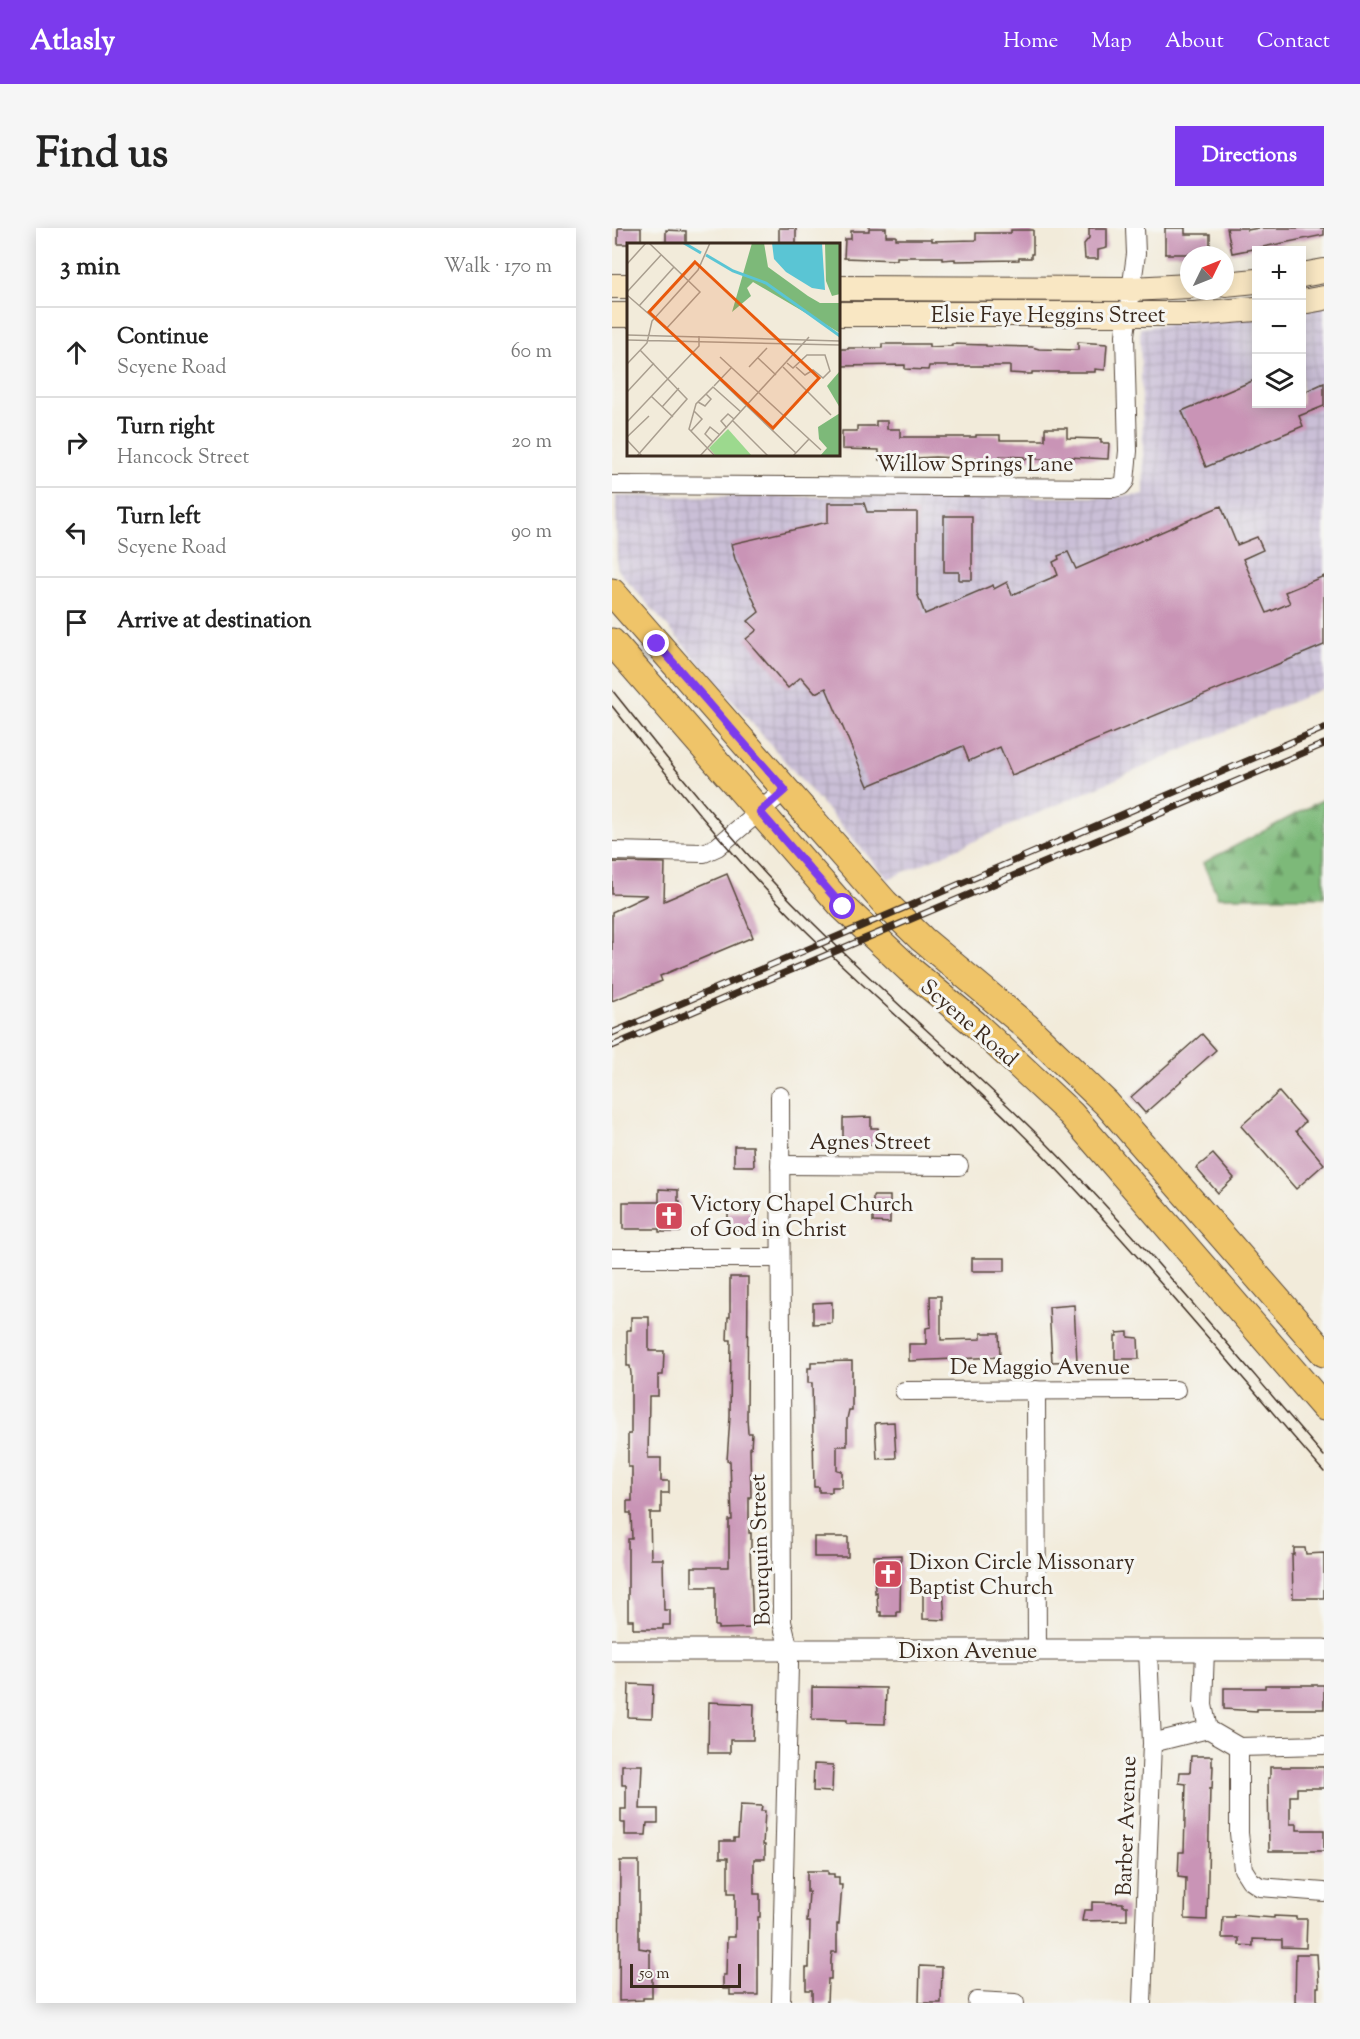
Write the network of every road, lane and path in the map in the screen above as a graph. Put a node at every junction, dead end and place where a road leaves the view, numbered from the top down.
1 (1135, 228) edge
2 (1324, 271) edge
3 (1306, 274) edge
4 (1252, 281) edge
5 (1234, 283) edge
6 (1180, 286) edge
7 (840, 288) edge
8 (1132, 289) junction
9 (1324, 298) edge
10 (1306, 301) edge
11 (1252, 309) edge
12 (1129, 313) junction
13 (840, 314) edge
14 (612, 485) edge
15 (612, 592) edge
16 (612, 642) edge
17 (785, 790) junction
18 (760, 812) junction
19 (612, 851) edge
20 (780, 1096) dead end
21 (1154, 1158) junction
22 (780, 1165) junction
23 (959, 1166) dead end
24 (1129, 1181) junction
25 (612, 1258) edge
26 (780, 1258) junction
27 (1324, 1353) edge
28 (1036, 1390) junction
29 (1176, 1390) dead end
30 (904, 1391) dead end
31 (1324, 1407) edge
32 (612, 1650) edge
33 (789, 1650) junction
34 (1037, 1650) junction
35 (1148, 1650) junction
36 (1205, 1650) junction
37 (1324, 1650) edge
38 (1208, 1729) junction
39 (1152, 1743) junction
40 (1324, 1744) edge
41 (1239, 1747) junction
42 (1324, 1892) edge
43 (977, 2001) dead end
44 (781, 2003) edge
45 (1015, 2003) edge
46 (1142, 2003) edge

1 - 8 street
2 - 3 main road
4 - 5 main road
6 - 8 main road, Elsie Faye Heggins Street
7 - 8 main road, Elsie Faye Heggins Street
8 - 12 street
9 - 10 main road
11 - 12 main road, Elsie Faye Heggins Street
12 - 13 main road, Elsie Faye Heggins Street
12 - 14 street, Willow Springs Lane
15 - 17 main road, Scyene Road
16 - 18 main road, Scyene Road
17 - 18 street
17 - 21 main road, Scyene Road
18 - 19 street
18 - 24 main road, Scyene Road
20 - 22 street, Bourquin Street
21 - 24 main road
21 - 27 main road, Scyene Road
22 - 23 street, Agnes Street
22 - 26 street, Bourquin Street
24 - 31 main road, Scyene Road
25 - 26 street
26 - 33 street, Bourquin Street
28 - 29 street, De Maggio Avenue
28 - 30 street, De Maggio Avenue
28 - 34 street
32 - 33 street, Dixon Avenue
33 - 34 street, Dixon Avenue
33 - 44 street, Bourquin Street
34 - 35 street, Dixon Avenue
35 - 36 street, Dixon Avenue
35 - 39 street, Barber Avenue
36 - 37 street, Dixon Avenue
36 - 38 street
38 - 39 street
38 - 41 street
39 - 46 street, Barber Avenue
40 - 41 street
41 - 42 street
43 - 45 street

